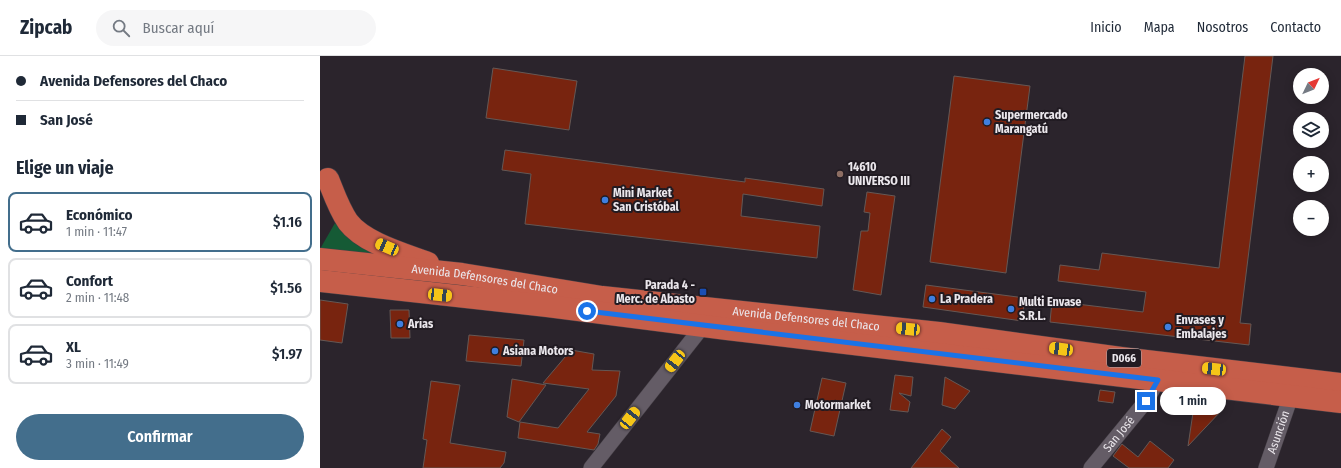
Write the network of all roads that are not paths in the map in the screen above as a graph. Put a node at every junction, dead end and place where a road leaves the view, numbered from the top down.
1 (328, 179) dead end
2 (320, 259) edge
3 (455, 273) junction
4 (320, 281) edge
5 (703, 326) junction
6 (901, 332) junction
7 (780, 335) junction
8 (1029, 364) junction
9 (1158, 380) junction
10 (1341, 384) edge
11 (1291, 396) junction
12 (1341, 402) edge
13 (591, 468) edge
14 (1091, 468) edge
15 (1266, 468) edge

1 - 3 highway
2 - 3 highway, Avenida Defensores del Chaco / D066
3 - 6 highway, Avenida Defensores del Chaco / D066
4 - 5 highway, Avenida Defensores del Chaco / D066
5 - 7 highway, Avenida Defensores del Chaco / D066
5 - 13 street
6 - 7 highway
6 - 8 highway
6 - 10 highway, Avenida Defensores del Chaco / D066
7 - 8 highway, Avenida Defensores del Chaco / D066
8 - 9 highway, Avenida Defensores del Chaco / D066
9 - 11 highway, Avenida Defensores del Chaco / D066
9 - 14 street, San José
11 - 12 highway, Avenida Defensores del Chaco / D066
11 - 15 street, Asunción

